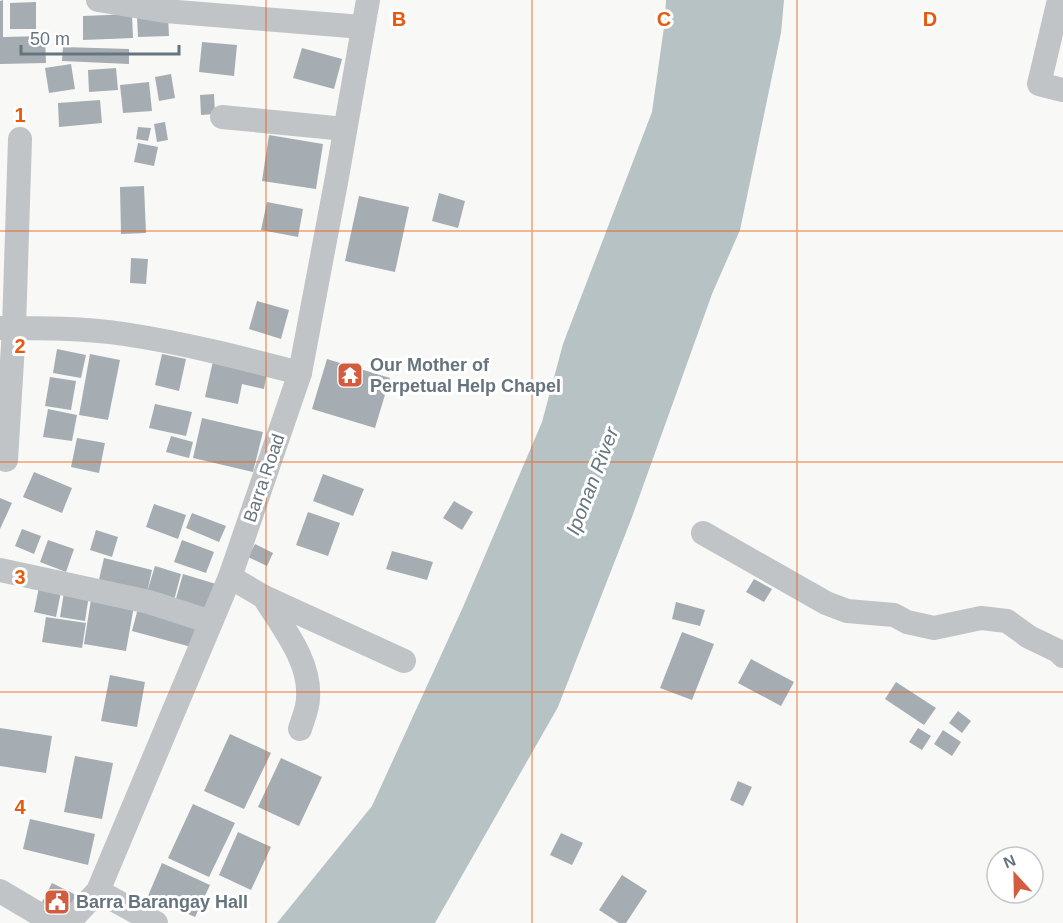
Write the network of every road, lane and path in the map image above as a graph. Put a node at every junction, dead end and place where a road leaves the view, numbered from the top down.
1 (98, 0) edge
2 (368, 0) edge
3 (1059, 0) edge
4 (362, 27) junction
5 (1063, 90) edge
6 (222, 117) dead end
7 (345, 129) junction
8 (20, 140) dead end
9 (7, 328) edge
10 (300, 373) junction
11 (5, 384) edge
12 (6, 460) dead end
13 (703, 533) dead end
14 (0, 570) edge
15 (230, 578) junction
16 (264, 597) junction
17 (211, 622) junction
18 (1063, 656) edge
19 (404, 661) dead end
20 (300, 729) dead end
21 (0, 891) edge
22 (98, 891) junction
23 (54, 923) edge
24 (68, 923) edge
25 (156, 923) edge

1 - 4 street
2 - 4 street, Barra Road
3 - 5 street
4 - 7 street, Barra Road
6 - 7 street
7 - 10 street, Barra Road
8 - 9 street
9 - 10 street
9 - 11 street
10 - 15 street, Barra Road
11 - 12 street
13 - 18 street
14 - 17 street
15 - 16 street
15 - 17 street, Barra Road
16 - 19 street
16 - 20 street
17 - 22 street, Barra Road
21 - 23 street
22 - 24 street, Barra Road
22 - 25 street

